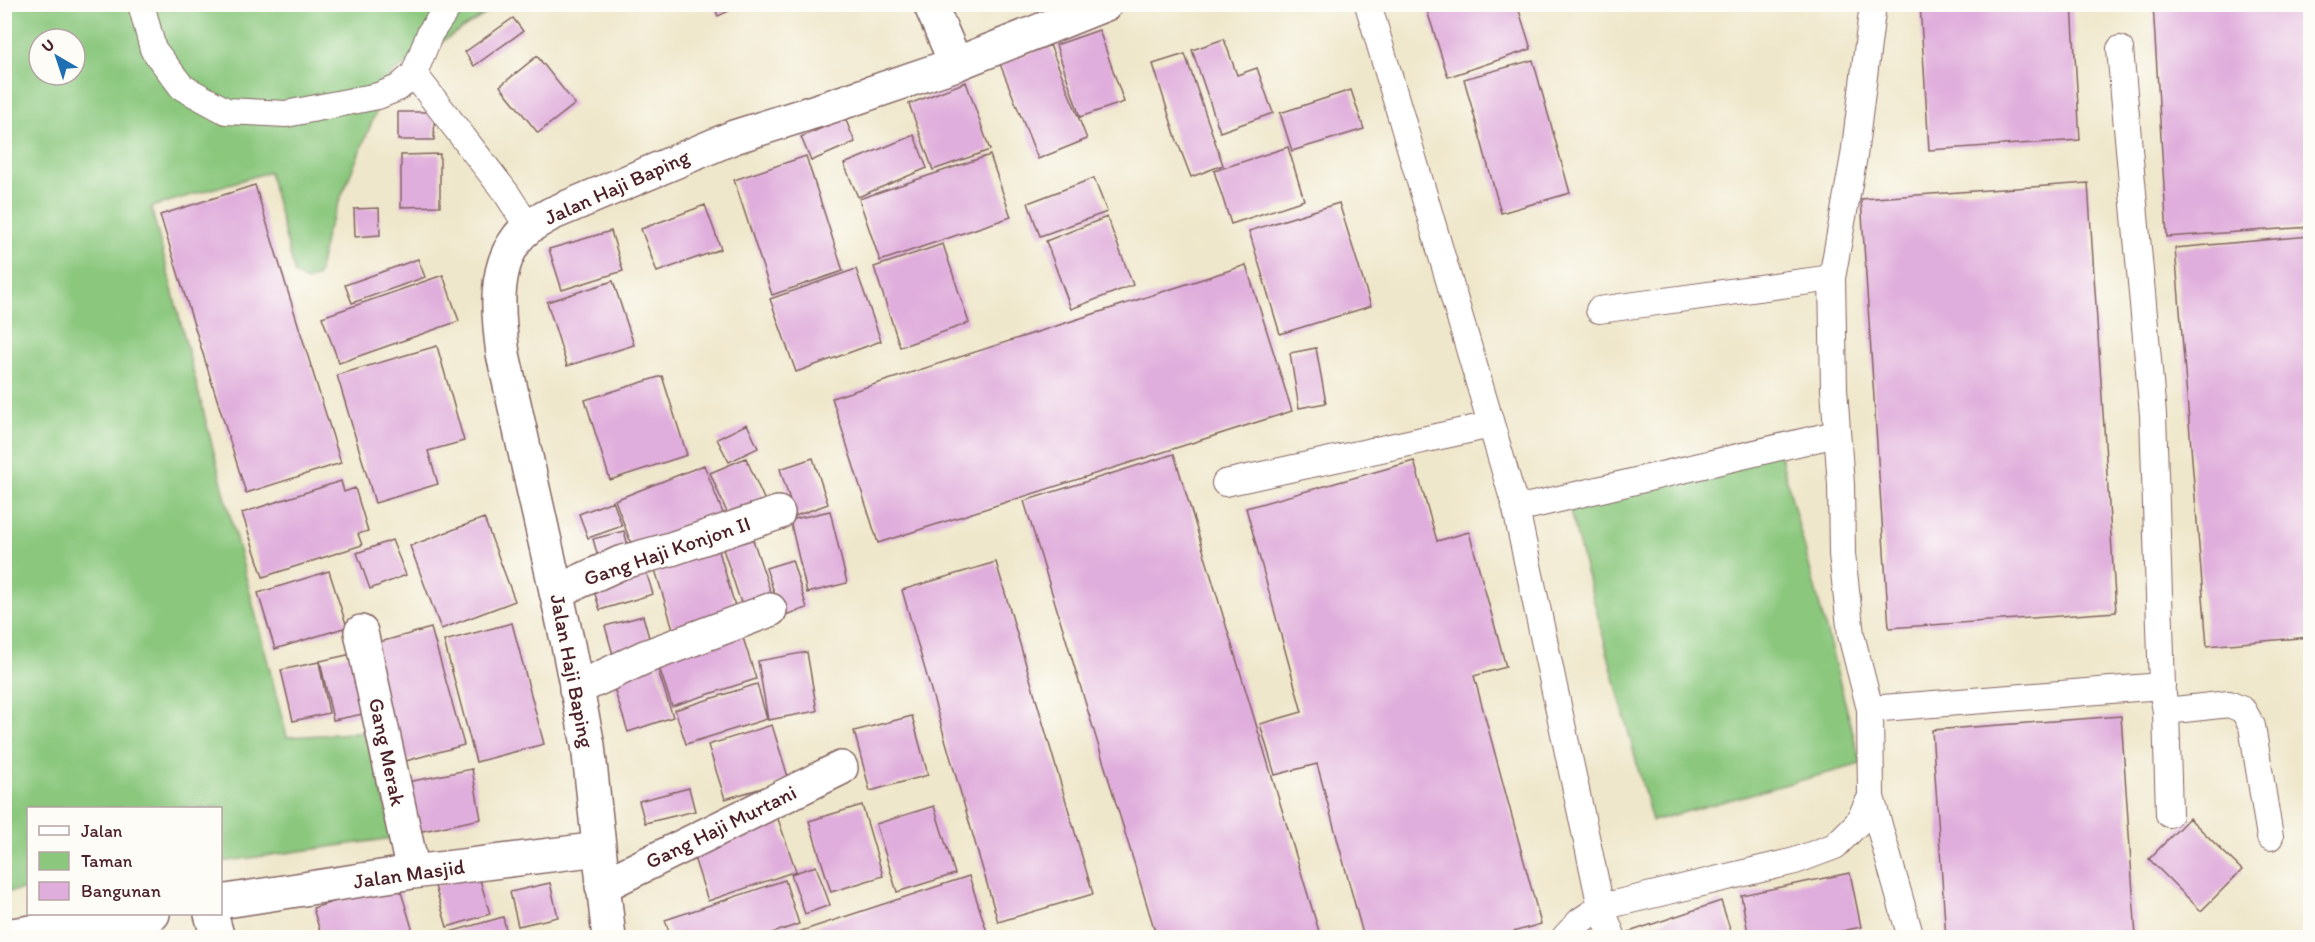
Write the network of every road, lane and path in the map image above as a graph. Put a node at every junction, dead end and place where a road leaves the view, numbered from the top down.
1 (141, 4) edge
2 (450, 4) edge
3 (930, 4) edge
4 (1106, 4) edge
5 (1368, 4) edge
6 (1872, 4) edge
7 (2120, 49) dead end
8 (956, 64) junction
9 (414, 74) junction
10 (528, 227) junction
11 (1832, 278) junction
12 (1599, 310) dead end
13 (1491, 425) junction
14 (1836, 434) junction
15 (1225, 483) dead end
16 (1516, 509) junction
17 (778, 513) dead end
18 (556, 592) junction
19 (770, 610) dead end
20 (361, 632) dead end
21 (576, 689) junction
22 (2164, 699) junction
23 (1870, 709) junction
24 (841, 768) dead end
25 (1871, 797) junction
26 (2169, 814) dead end
27 (2270, 837) dead end
28 (599, 849) junction
29 (413, 872) junction
30 (602, 886) junction
31 (222, 902) edge
32 (1601, 907) junction
33 (146, 915) edge
34 (211, 915) edge
35 (4, 936) edge
36 (218, 938) edge
37 (609, 938) edge
38 (1564, 938) edge
39 (1613, 938) edge
40 (1911, 938) edge

1 - 9 lane
2 - 9 lane
3 - 8 street
4 - 8 street, Jalan Haji Baping
5 - 13 lane
6 - 11 lane
7 - 22 lane
8 - 10 street, Jalan Haji Baping
9 - 10 lane
10 - 18 street, Jalan Haji Baping
11 - 12 lane
11 - 14 lane
13 - 15 lane
13 - 16 lane
14 - 16 lane
14 - 23 lane
16 - 32 lane
17 - 18 street, Gang Haji Konjon II
18 - 21 street, Jalan Haji Baping
19 - 21 street
20 - 29 street, Gang Merak
21 - 28 street, Jalan Haji Baping
22 - 23 lane
22 - 26 lane
22 - 27 lane
23 - 25 lane
24 - 30 street, Gang Haji Murtani
25 - 32 lane
25 - 40 lane
28 - 29 street, Jalan Masjid
28 - 30 street, Jalan Haji Baping
29 - 31 street, Jalan Masjid
30 - 37 street, Jalan Haji Baping
32 - 38 lane
32 - 39 lane
33 - 35 street
34 - 36 street

